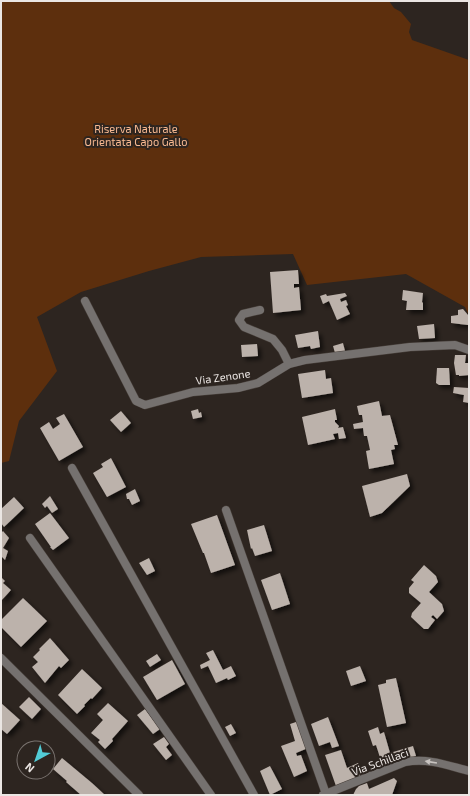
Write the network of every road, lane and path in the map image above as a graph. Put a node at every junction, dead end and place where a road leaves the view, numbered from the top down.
1 (85, 301) dead end
2 (260, 310) dead end
3 (469, 350) edge
4 (289, 364) junction
5 (72, 468) dead end
6 (226, 510) dead end
7 (30, 538) dead end
8 (1, 658) edge
9 (469, 771) edge
10 (139, 795) edge
11 (211, 795) edge
12 (254, 795) edge
13 (324, 795) edge

1 - 4 street, Via Zenone
2 - 4 street
3 - 4 street, Via Zenone
5 - 12 street
6 - 13 street
7 - 11 street
8 - 10 street
9 -> 13 street, Via Schillaci

